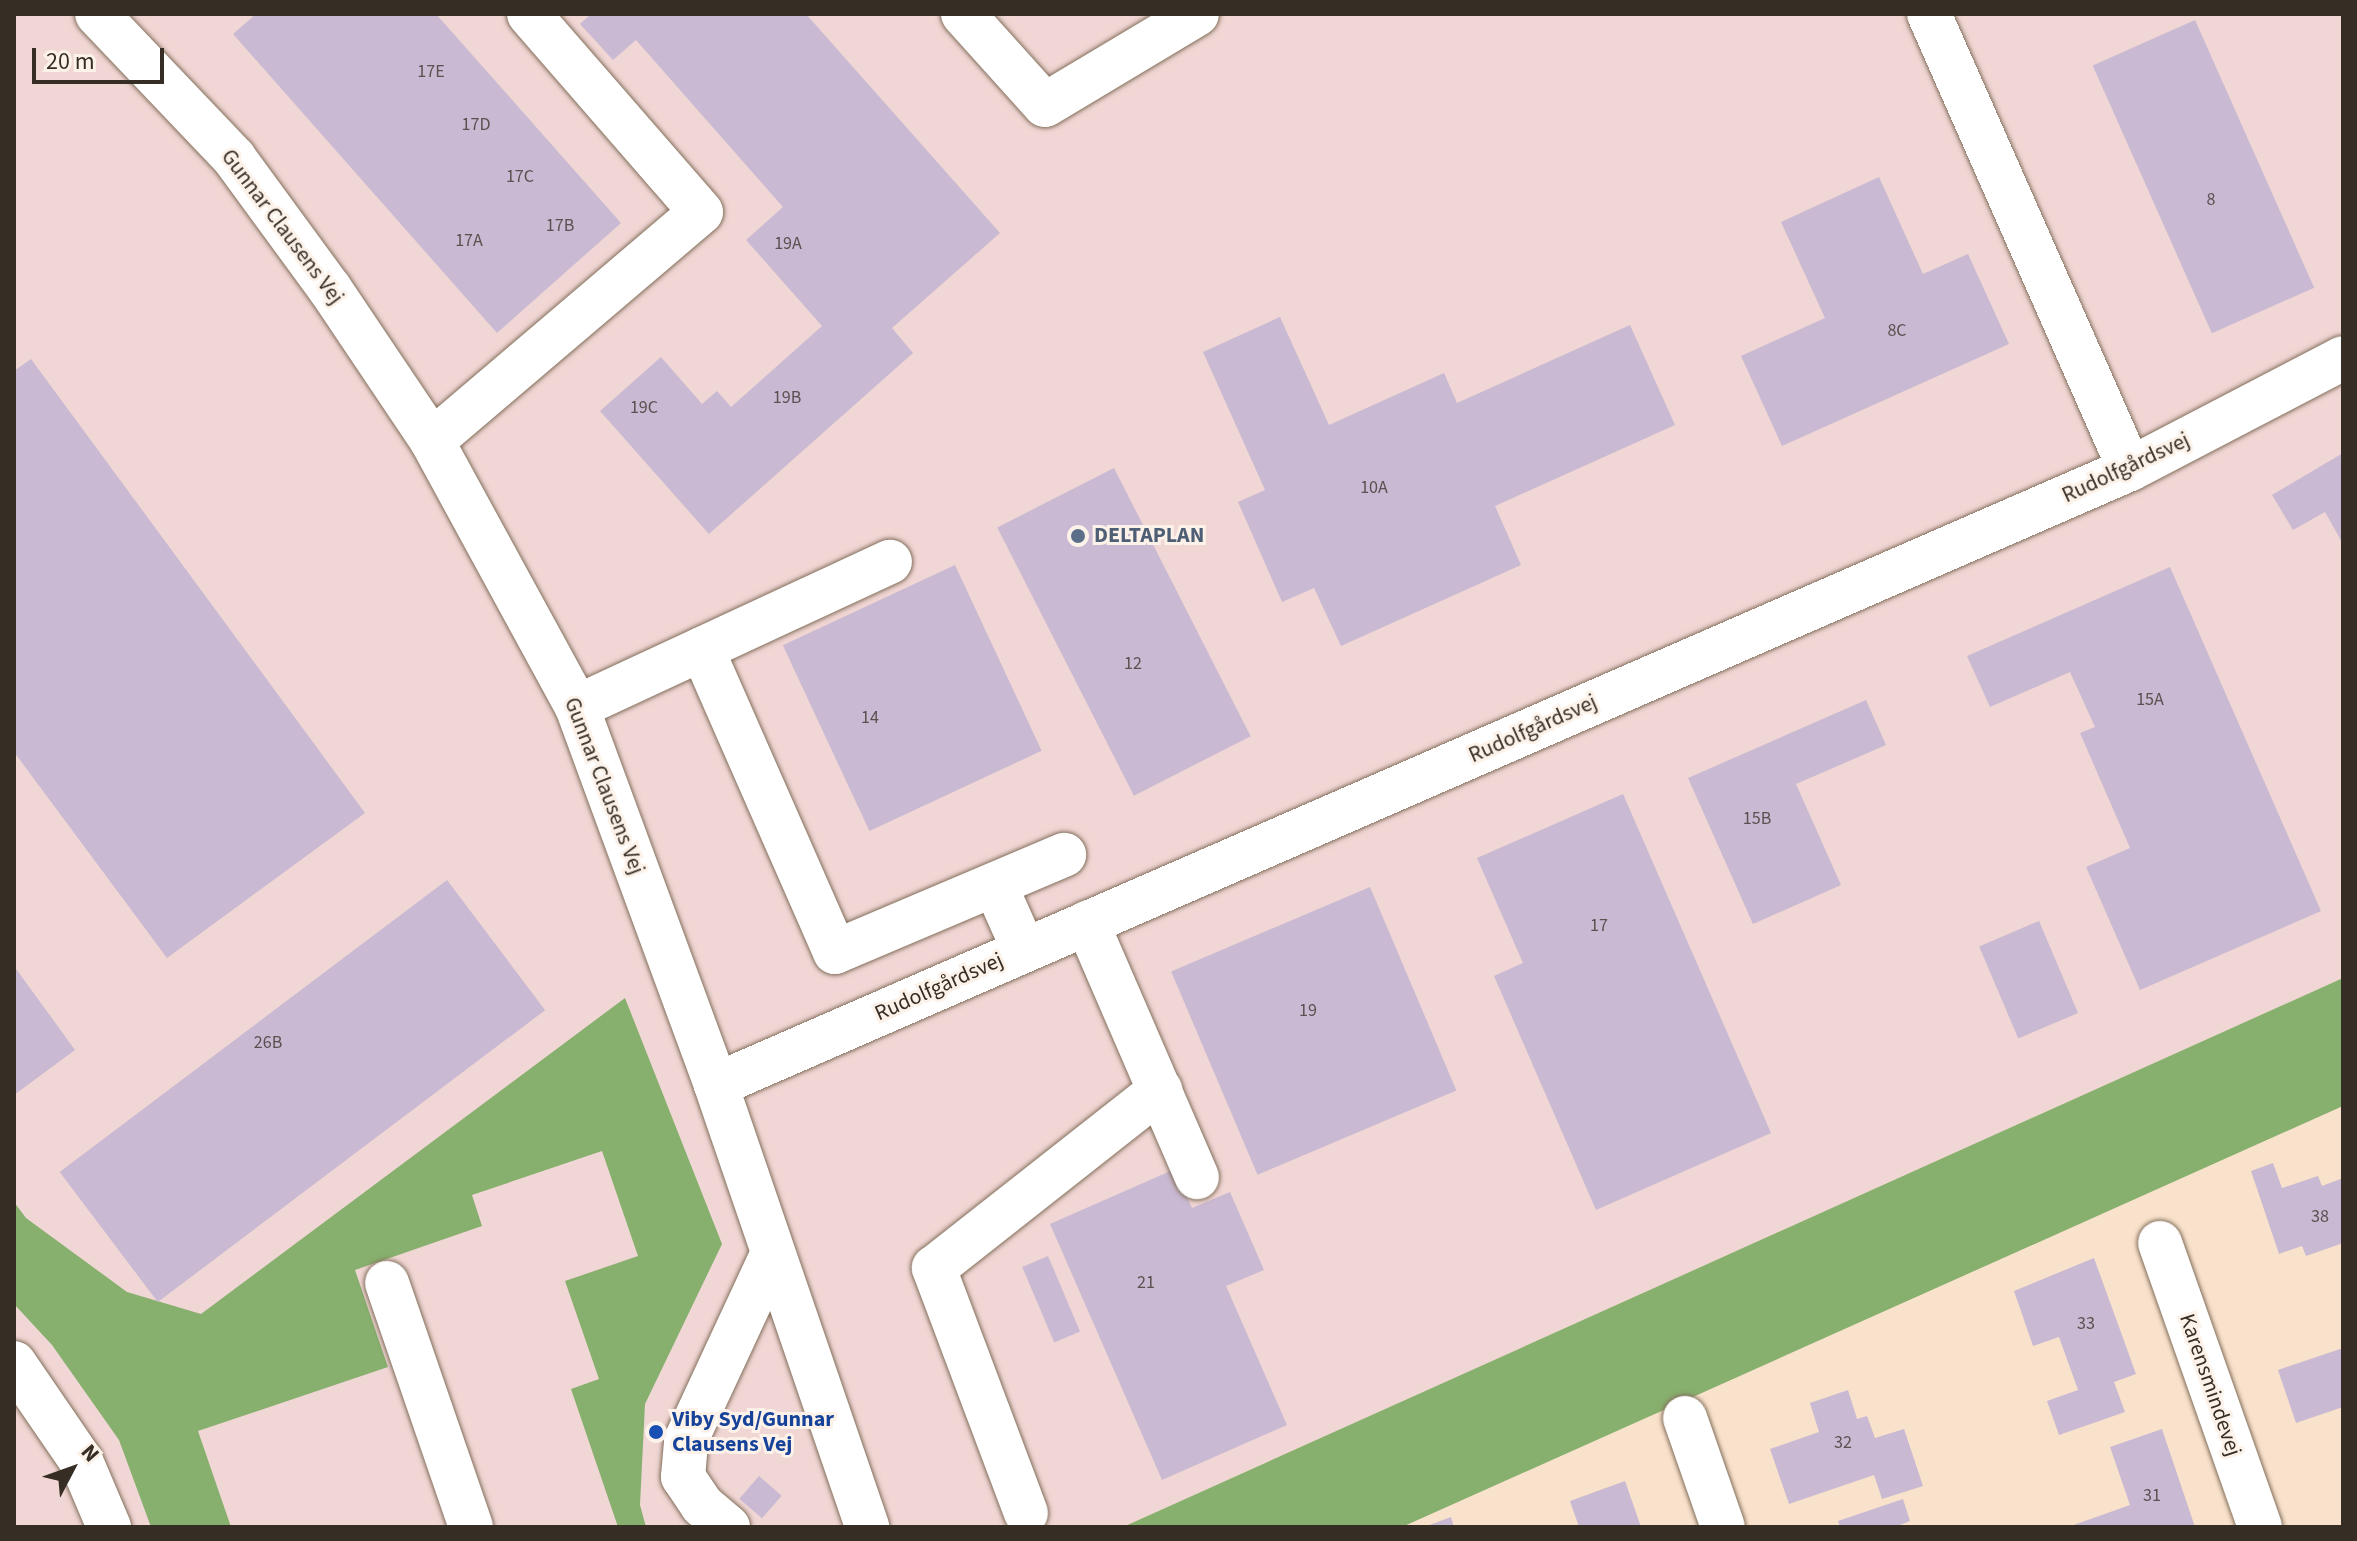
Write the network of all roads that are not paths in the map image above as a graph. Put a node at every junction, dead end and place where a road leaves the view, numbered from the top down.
1 (97, 14) edge
2 (529, 14) edge
3 (963, 14) edge
4 (1197, 14) edge
5 (1929, 14) edge
6 (2343, 358) edge
7 (432, 441) junction
8 (2130, 469) junction
9 (890, 562) dead end
10 (702, 649) junction
11 (577, 707) junction
12 (1064, 855) dead end
13 (995, 885) junction
14 (1087, 923) junction
15 (1024, 950) junction
16 (716, 1085) junction
17 (1160, 1090) junction
18 (1197, 1177) dead end
19 (2160, 1243) dead end
20 (773, 1253) junction
21 (387, 1283) dead end
22 (14, 1363) edge
23 (1685, 1418) dead end
24 (683, 1477) junction
25 (1026, 1513) dead end
26 (109, 1527) edge
27 (471, 1527) edge
28 (688, 1527) edge
29 (728, 1527) edge
30 (867, 1527) edge
31 (1723, 1527) edge
32 (2260, 1527) edge

1 - 7 street, Gunnar Clausens Vej
2 - 7 street
3 - 4 street
5 - 8 street
6 - 8 street, Rudolfgårdsvej
7 - 11 street, Gunnar Clausens Vej
8 - 14 street, Rudolfgårdsvej
9 - 10 street
10 - 11 street
10 - 13 street
11 - 16 street, Gunnar Clausens Vej
12 - 13 street
13 - 15 street
14 - 15 street, Rudolfgårdsvej
14 - 17 street
15 - 16 street, Rudolfgårdsvej
16 - 20 street, Gunnar Clausens Vej
17 - 18 street
17 - 25 street
19 - 32 street, Karensmindevej
20 - 24 street
20 - 30 street, Gunnar Clausens Vej
21 - 27 street
22 - 26 street
23 - 31 street
24 - 28 street
24 - 29 street

